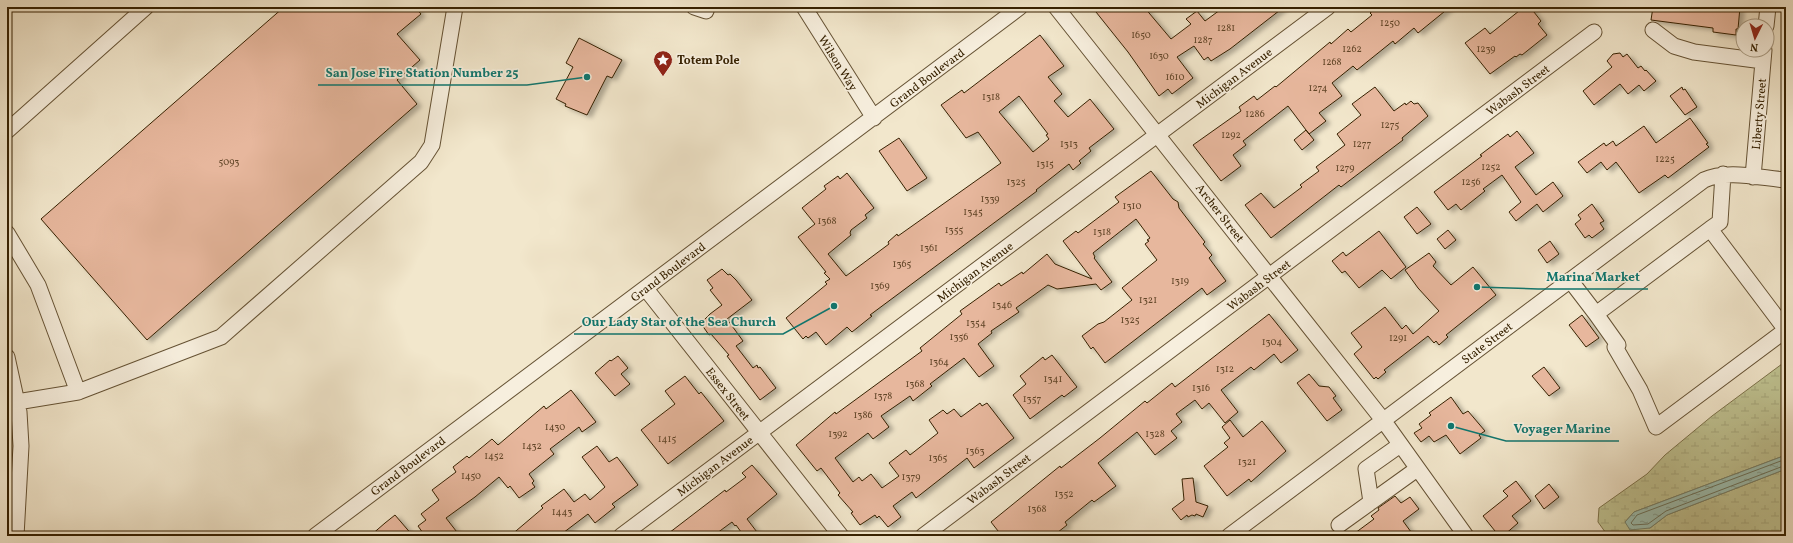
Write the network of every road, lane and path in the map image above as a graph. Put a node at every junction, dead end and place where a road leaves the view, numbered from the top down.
1 (146, 7) edge
2 (455, 7) edge
3 (694, 7) edge
4 (707, 7) edge
5 (804, 7) edge
6 (1020, 7) edge
7 (1056, 7) edge
8 (1328, 7) edge
9 (1768, 7) edge
10 (1767, 18) edge
11 (1653, 30) dead end
12 (1594, 32) dead end
13 (1735, 54) edge
14 (1764, 58) edge
15 (874, 118) junction
16 (7, 131) edge
17 (1158, 135) junction
18 (1723, 174) junction
19 (1753, 178) junction
20 (1786, 180) edge
21 (1710, 229) junction
22 (7, 233) edge
23 (1270, 277) junction
24 (1570, 280) junction
25 (646, 289) junction
26 (1596, 314) junction
27 (7, 357) edge
28 (78, 392) junction
29 (17, 402) junction
30 (1383, 420) junction
31 (759, 433) junction
32 (1400, 444) junction
33 (1417, 469) junction
34 (1371, 502) junction
35 (1339, 525) dead end
36 (16, 536) edge
37 (315, 536) edge
38 (621, 536) edge
39 (840, 536) edge
40 (923, 536) edge
41 (1229, 536) edge
42 (1466, 536) edge

1 - 16 street
2 - 28 street
3 - 4 street
5 - 15 street, Wilson Way
6 - 15 street, Grand Boulevard
7 - 17 street, Archer Street
8 - 17 street, Michigan Avenue
9 - 10 street
11 - 13 street
12 - 23 street, Wabash Street
14 - 19 street, Liberty Street
15 - 25 street, Grand Boulevard
17 - 23 street, Archer Street
17 - 31 street, Michigan Avenue
18 - 19 street, State Street
18 - 21 street
18 - 24 street, State Street
19 - 20 street, State Street
21 - 26 street
21 - 26 street
22 - 28 street
23 - 30 street, Archer Street
23 - 40 street, Wabash Street
24 - 26 street
24 - 30 street, State Street
25 - 31 street, Essex Street
25 - 37 street, Grand Boulevard
27 - 29 street
28 - 29 street
29 - 36 street
30 - 32 street, Archer Street
30 - 41 street, State Street
31 - 38 street, Michigan Avenue
31 - 39 street, Essex Street
32 - 33 street, Archer Street
32 - 34 street
33 - 34 street
33 - 42 street, Archer Street
34 - 35 street

